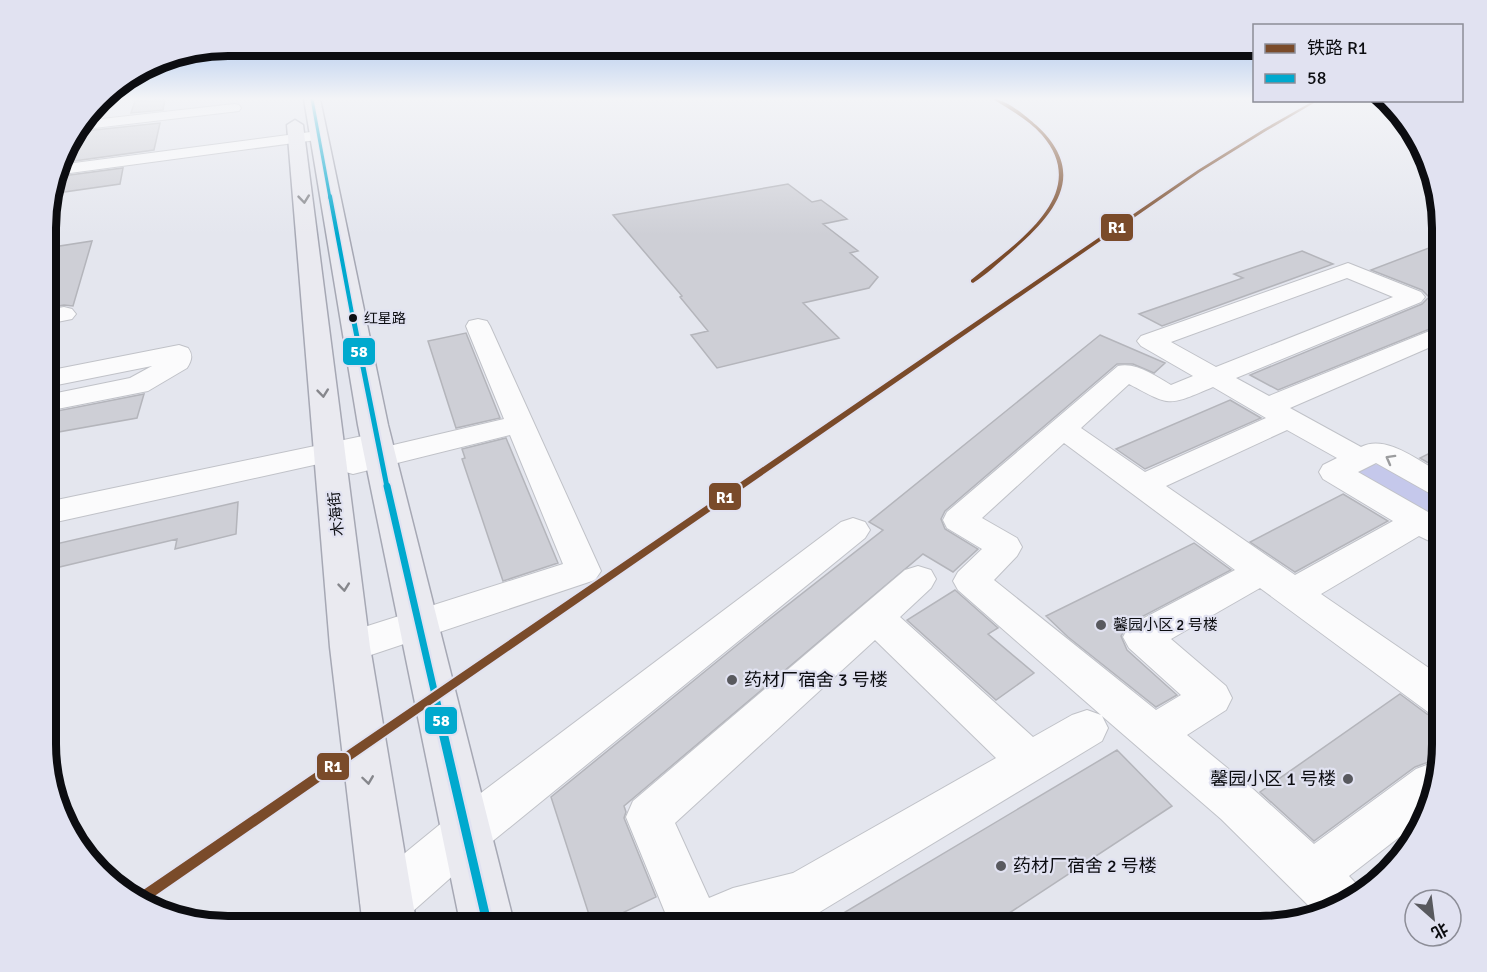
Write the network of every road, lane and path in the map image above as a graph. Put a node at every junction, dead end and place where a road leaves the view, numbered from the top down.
1 (117, 144) edge
2 (252, 144) edge
3 (309, 144) edge
4 (310, 144) edge
5 (73, 152) edge
6 (66, 169) edge
7 (478, 326) dead end
8 (1431, 338) edge
9 (56, 377) edge
10 (1213, 377) junction
11 (56, 401) edge
12 (1278, 413) junction
13 (520, 424) junction
14 (1064, 429) junction
15 (376, 441) junction
16 (330, 452) junction
17 (1360, 459) junction
18 (1431, 482) edge
19 (1142, 485) junction
20 (56, 491) edge
21 (56, 511) edge
22 (1430, 528) edge
23 (853, 530) dead end
24 (1262, 571) junction
25 (918, 579) dead end
26 (1293, 593) junction
27 (874, 616) junction
28 (418, 624) junction
29 (350, 646) junction
30 (1431, 692) edge
31 (1088, 729) dead end
32 (1153, 734) junction
33 (1030, 762) junction
34 (1425, 789) edge
35 (466, 833) junction
36 (1329, 862) dead end
37 (1337, 897) edge
38 (388, 914) edge
39 (485, 916) edge
40 (691, 916) edge
41 (728, 916) edge

1 - 5 street
2 - 6 street
3 -> 16 main road, 木海街
4 - 15 main road, 木海街
7 - 13 street
8 - 12 street
9 - 11 street
10 - 10 street
10 - 12 street
10 - 14 street
12 - 17 street
12 - 19 street
13 - 15 street
13 - 28 street
14 - 19 street
14 - 32 street
15 - 16 street
15 - 28 main road, 木海街
16 - 20 street
16 - 21 street
16 -> 29 main road, 木海街
18 -> 17 street
17 - 22 street
19 - 24 street
22 - 26 street
23 - 35 street
24 - 26 street
24 - 32 street
25 - 27 street
26 - 30 street
27 - 33 street
27 - 40 street
28 - 29 street
28 - 35 main road, 木海街
29 -> 38 main road, 木海街
31 - 33 street
32 - 37 street
33 - 41 street
34 - 36 street
35 - 38 street
35 - 39 main road, 木海街

